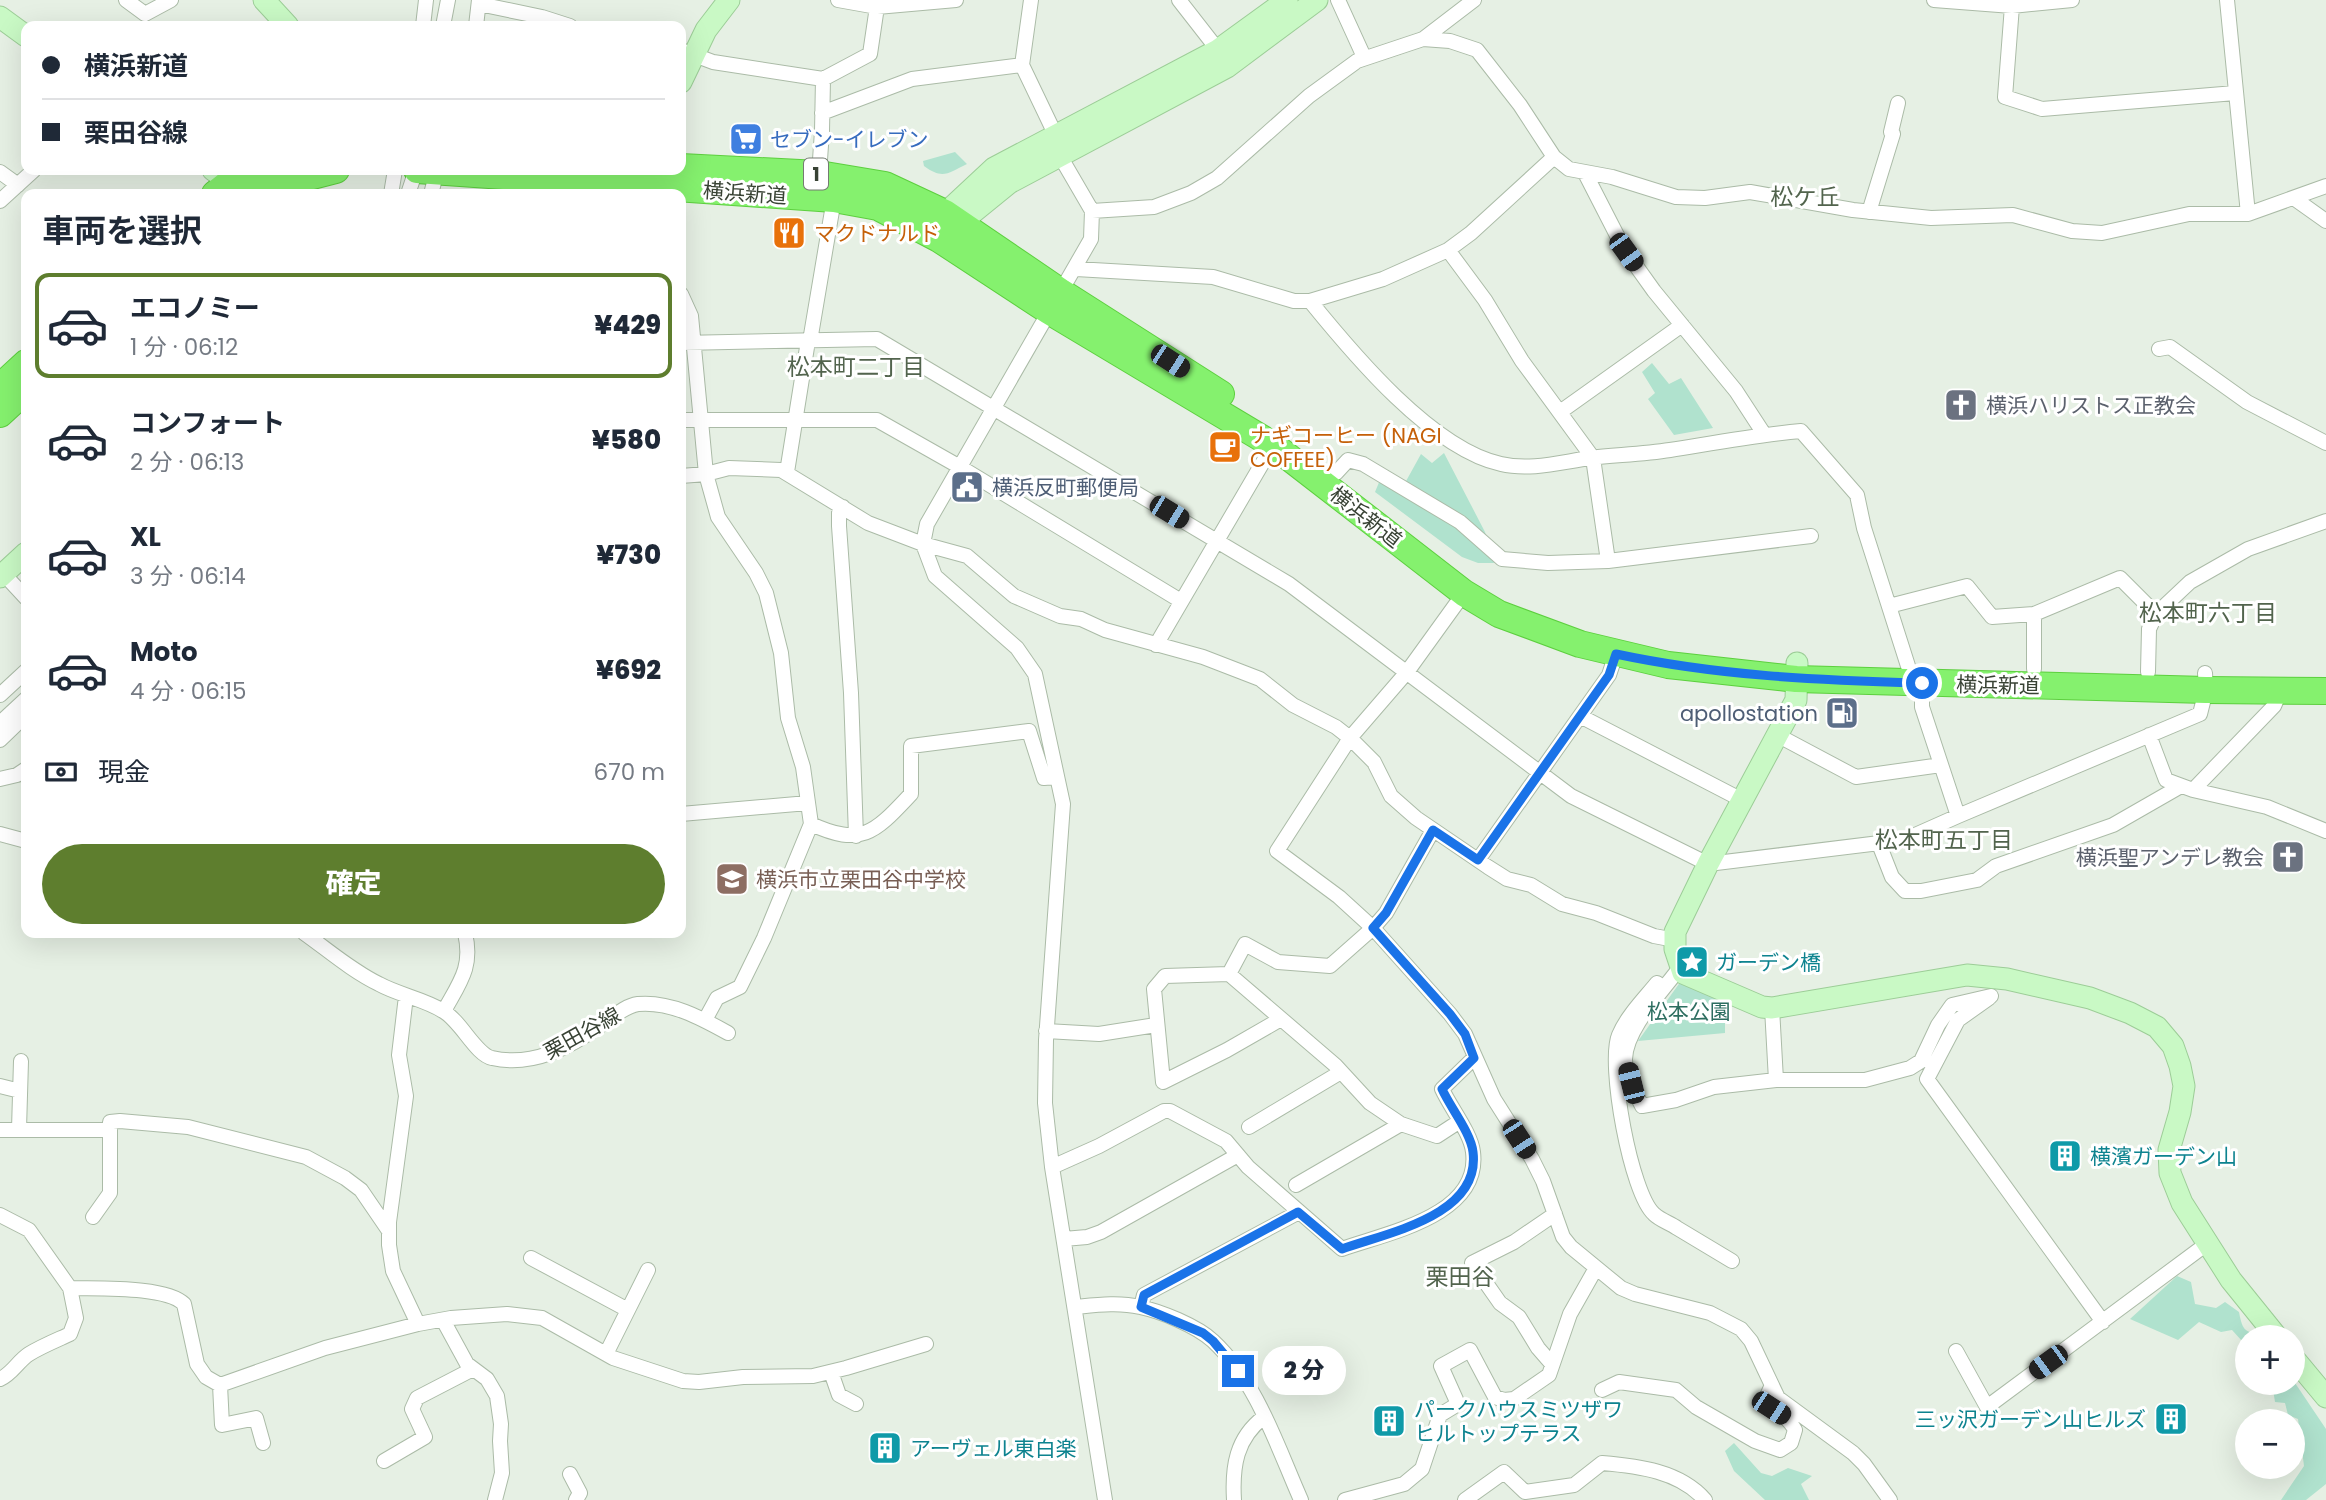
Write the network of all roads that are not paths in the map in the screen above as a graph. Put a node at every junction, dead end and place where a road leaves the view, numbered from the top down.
1 (126, 0) edge
2 (171, 0) edge
3 (264, 0) edge
4 (426, 0) edge
5 (448, 0) edge
6 (729, 0) edge
7 (838, 0) edge
8 (956, 0) edge
9 (1031, 0) edge
10 (1179, 0) edge
11 (1287, 0) edge
12 (1317, 0) edge
13 (1338, 0) edge
14 (1474, 0) edge
15 (1934, 0) edge
16 (2072, 0) edge
17 (2227, 0) edge
18 (479, 2) edge
19 (877, 4) edge
20 (2014, 4) edge
21 (0, 17) edge
22 (283, 21) edge
23 (424, 21) edge
24 (444, 21) edge
25 (477, 21) edge
26 (554, 21) edge
27 (21, 32) edge
28 (1423, 39) junction
29 (1217, 50) junction
30 (687, 53) edge
31 (1364, 57) junction
32 (1022, 65) junction
33 (823, 79) junction
34 (2235, 93) junction
35 (1898, 103) dead end
36 (822, 113) junction
37 (1058, 146) junction
38 (1554, 157) junction
39 (686, 167) edge
40 (0, 172) edge
41 (1585, 173) junction
42 (819, 174) junction
43 (29, 175) edge
44 (252, 175) edge
45 (317, 175) edge
46 (425, 176) edge
47 (18, 185) junction
48 (226, 185) edge
49 (2326, 186) edge
50 (588, 188) edge
51 (265, 189) edge
52 (413, 189) edge
53 (610, 189) edge
54 (686, 192) edge
55 (2295, 198) junction
56 (834, 199) junction
57 (0, 201) edge
58 (1092, 211) junction
59 (1869, 212) junction
60 (2248, 214) junction
61 (2326, 221) edge
62 (942, 227) junction
63 (1448, 250) junction
64 (1076, 269) junction
65 (1055, 301) junction
66 (1310, 301) junction
67 (686, 305) edge
68 (1682, 325) junction
69 (809, 341) junction
70 (687, 343) edge
71 (2159, 349) dead end
72 (13, 377) edge
73 (994, 408) junction
74 (1560, 412) junction
75 (0, 414) edge
76 (686, 420) edge
77 (702, 420) junction
78 (796, 420) junction
79 (1764, 434) junction
80 (2326, 443) edge
81 (1273, 445) junction
82 (1593, 458) junction
83 (960, 467) junction
84 (787, 472) junction
85 (1336, 473) junction
86 (706, 474) junction
87 (686, 476) edge
88 (843, 507) junction
89 (2326, 521) edge
90 (1811, 536) dead end
91 (1217, 540) junction
92 (923, 544) junction
93 (21, 556) edge
94 (1608, 561) junction
95 (1, 573) edge
96 (21, 593) edge
97 (1464, 593) junction
98 (1181, 601) junction
99 (1889, 606) junction
100 (2034, 614) junction
101 (2156, 614) junction
102 (1156, 645) junction
103 (1616, 654) junction
104 (2034, 669) junction
105 (1797, 671) junction
106 (1407, 672) junction
107 (2148, 672) junction
108 (1915, 674) junction
109 (2326, 675) edge
110 (21, 676) edge
111 (2206, 682) junction
112 (2281, 690) junction
113 (2326, 691) edge
114 (0, 695) edge
115 (21, 704) edge
116 (1580, 716) junction
117 (21, 720) edge
118 (0, 723) edge
119 (1777, 735) junction
120 (2149, 735) junction
121 (1350, 738) junction
122 (0, 740) edge
123 (1941, 765) junction
124 (21, 772) edge
125 (1539, 773) junction
126 (1057, 776) junction
127 (0, 779) edge
128 (2187, 788) junction
129 (1742, 800) junction
130 (808, 803) junction
131 (686, 814) edge
132 (1958, 816) junction
133 (811, 824) junction
134 (1433, 830) junction
135 (2326, 831) edge
136 (0, 834) edge
137 (856, 836) junction
138 (21, 840) edge
139 (1879, 844) junction
140 (1478, 860) junction
141 (1708, 864) junction
142 (1373, 928) junction
143 (311, 938) edge
144 (467, 938) edge
145 (1678, 955) junction
146 (1229, 974) junction
147 (2007, 979) junction
148 (406, 996) junction
149 (1991, 996) junction
150 (1772, 1008) junction
151 (444, 1011) junction
152 (1281, 1019) junction
153 (705, 1020) junction
154 (1156, 1025) junction
155 (1046, 1031) junction
156 (728, 1033) dead end
157 (1474, 1058) junction
158 (21, 1061) dead end
159 (1342, 1072) junction
160 (1776, 1080) junction
161 (0, 1086) edge
162 (20, 1091) junction
163 (1460, 1121) junction
164 (1401, 1124) junction
165 (1249, 1127) dead end
166 (19, 1129) junction
167 (0, 1130) edge
168 (109, 1130) junction
169 (1238, 1156) junction
170 (1052, 1167) junction
171 (1296, 1185) dead end
172 (1298, 1212) junction
173 (1555, 1214) junction
174 (0, 1215) edge
175 (93, 1217) dead end
176 (389, 1231) junction
177 (1064, 1239) junction
178 (2208, 1243) junction
179 (531, 1258) dead end
180 (1732, 1261) dead end
181 (1596, 1268) junction
182 (648, 1270) dead end
183 (70, 1288) junction
184 (1075, 1307) junction
185 (1141, 1307) junction
186 (628, 1310) junction
187 (443, 1320) junction
188 (2103, 1322) junction
189 (418, 1324) junction
190 (2267, 1325) edge
191 (926, 1344) dead end
192 (1956, 1351) dead end
193 (606, 1353) junction
194 (1551, 1363) junction
195 (473, 1369) junction
196 (831, 1372) junction
197 (2305, 1372) edge
198 (0, 1379) edge
199 (220, 1385) junction
200 (1771, 1387) junction
201 (1602, 1390) dead end
202 (2326, 1397) edge
203 (856, 1404) dead end
204 (1264, 1417) junction
205 (263, 1443) dead end
206 (384, 1461) dead end
207 (570, 1474) dead end
208 (495, 1500) edge
209 (576, 1500) edge
210 (1105, 1500) edge
211 (1234, 1500) edge
212 (1301, 1500) edge
213 (1345, 1500) edge
214 (1465, 1500) edge
215 (1705, 1500) edge
216 (1890, 1500) edge

1 - 2 street
3 - 22 street
4 - 23 street
5 - 24 street
6 - 30 street
7 - 19 street
8 - 19 street
9 - 32 street
10 - 29 street
11 - 29 street
12 - 37 street
13 - 31 street
14 - 28 street
15 - 20 street
16 - 20 street
17 - 34 street
18 - 25 street
18 - 26 street
19 - 33 street
20 - 34 street
21 - 27 street
28 - 31 street
28 - 38 street
29 - 37 street
30 - 33 street
31 - 58 street
32 - 36 street
32 - 37 street
33 - 36 street
34 - 60 street
35 - 59 street
36 - 42 street
37 - 58 street
37 - 62 street
38 - 41 street
38 - 63 street
39 - 42 highway, 横浜新道 / 1
40 - 47 street
41 - 59 street
41 - 68 street
42 - 62 highway, 横浜新道 / 1
43 - 47 street
44 - 48 highway
45 - 51 highway
46 - 50 highway, 横浜新道 / 1
46 - 52 street
47 - 57 street
49 - 55 street
50 - 53 highway, 横浜新道 / 1
54 - 56 highway, 横浜新道 / 1
55 - 60 street
55 - 61 street
56 - 62 highway, 横浜新道 / 1
56 - 69 street
58 - 64 street
59 - 60 street
62 - 65 highway, 横浜新道 / 1
63 - 66 street
63 - 74 street
64 - 65 street
64 - 66 street
65 - 73 street
65 - 81 highway, 横浜新道 / 1
65 - 85 highway, 横浜新道 / 1
66 - 82 street
67 - 70 street
68 - 74 street
68 - 79 street
69 - 70 street
69 - 73 street
69 - 78 street
70 - 77 street
71 - 80 street
72 - 75 highway
73 - 83 street
73 - 91 street
74 - 82 street
76 - 77 street
77 - 78 street
77 - 86 street
78 - 83 street
78 - 84 street
79 - 82 street
79 - 99 street
81 - 91 street
81 - 97 highway, 横浜新道 / 1
82 - 94 street
83 - 92 street
83 - 98 street
84 - 86 street
84 - 88 street
85 - 94 street
85 - 105 highway, 横浜新道 / 1
86 - 87 street
86 - 130 street
88 - 92 street
88 - 137 street
89 - 101 street
90 - 94 street
91 - 98 street
91 - 106 street
92 - 102 street
92 - 126 street
93 - 95 street
95 - 96 street
97 - 103 highway, 横浜新道 / 1
97 - 106 street
98 - 102 street
99 - 100 street
99 - 108 street
100 - 101 street
100 - 104 street
101 - 107 street
102 - 121 street
103 - 105 highway, 横浜新道 / 1
103 - 116 street
104 - 107 highway, 横浜新道 / 1
104 - 108 highway, 横浜新道 / 1
105 - 108 highway, 横浜新道 / 1
105 - 119 street
106 - 121 street
106 - 125 street
107 - 111 highway, 横浜新道 / 1
108 - 111 highway, 横浜新道 / 1
108 - 123 street
109 - 111 highway, 横浜新道 / 1
110 - 114 street
111 - 112 highway, 横浜新道 / 1
111 - 120 street
112 - 113 highway, 横浜新道 / 1
112 - 128 street
115 - 118 street
116 - 125 street
116 - 129 street
117 - 122 street
119 - 123 street
119 - 129 street
120 - 128 street
120 - 132 street
121 - 134 street
121 - 142 street
123 - 132 street
124 - 127 street
125 - 140 street
125 - 141 street
126 - 137 street
126 - 155 street
128 - 135 street
128 - 139 street
129 - 141 street
130 - 131 street
130 - 133 street
132 - 139 street
133 - 137 street
133 - 153 street
134 - 140 street
134 - 142 street
136 - 138 street
139 - 141 street
140 - 145 street
141 - 145 street
142 - 146 street
142 - 157 street
143 - 148 street, 栗田谷線
144 - 151 street
145 - 150 street
145 - 160 street
145 - 180 street
146 - 152 street
146 - 154 street
147 - 149 street
147 - 150 street
147 - 178 street
148 - 151 street, 栗田谷線
148 - 176 street
149 - 160 street
149 - 188 street
150 - 160 street
151 - 153 street, 栗田谷線
152 - 154 street
152 - 159 street
153 - 156 street, 栗田谷線
154 - 155 street
155 - 170 street
157 - 163 street
157 - 173 street
158 - 162 street
159 - 164 street
159 - 165 street
161 - 162 street
162 - 166 street
163 - 164 street
163 - 172 street
164 - 171 street
166 - 167 street
166 - 168 street
168 - 175 street
168 - 176 street
169 - 170 street
169 - 172 street
169 - 177 street
170 - 177 street
172 - 185 street
173 - 181 street
173 - 194 street
174 - 183 street
176 - 189 street
177 - 184 street
178 - 188 street
178 - 190 street
179 - 186 street
181 - 194 street
181 - 200 street
182 - 186 street
183 - 198 street
183 - 199 street
184 - 185 street
184 - 210 street
185 - 204 street
186 - 193 street
187 - 189 street
187 - 193 street
187 - 195 street
188 - 192 street
189 - 199 street
191 - 196 street
193 - 196 street
194 - 213 street
195 - 206 street
195 - 208 street
196 - 203 street
197 - 202 street
199 - 205 street
200 - 201 street
200 - 216 street
204 - 211 street
204 - 212 street
207 - 209 street
214 - 215 street

